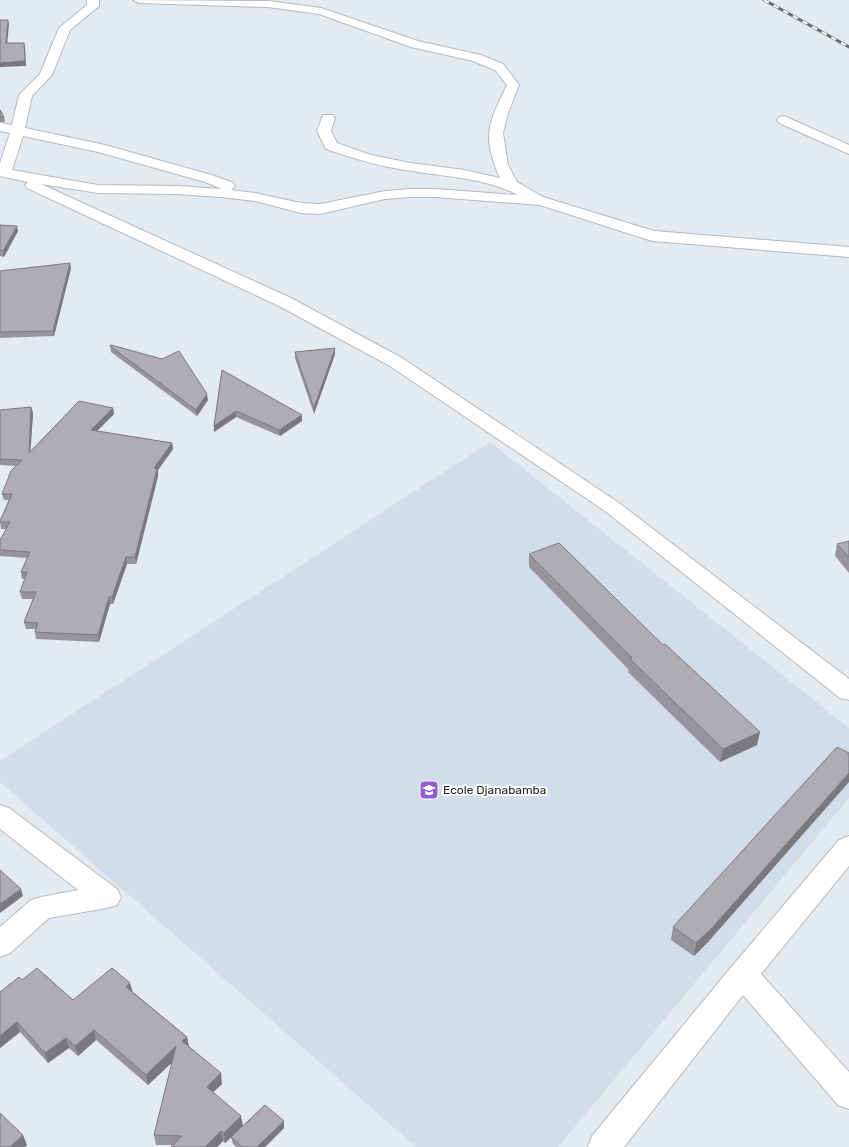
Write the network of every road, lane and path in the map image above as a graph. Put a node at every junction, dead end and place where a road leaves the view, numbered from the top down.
1 (93, 0) edge
2 (139, 0) edge
3 (328, 118) dead end
4 (784, 120) dead end
5 (0, 127) edge
6 (18, 130) junction
7 (849, 150) edge
8 (2, 172) edge
9 (511, 185) junction
10 (254, 197) junction
11 (542, 201) junction
12 (849, 252) edge
13 (849, 692) edge
14 (0, 815) edge
15 (849, 847) edge
16 (0, 944) edge
17 (743, 974) junction
18 (849, 1095) edge
19 (604, 1147) edge

1 - 6 street
2 - 9 street
3 - 9 street
4 - 7 street
5 - 6 street
6 - 8 street
6 - 10 street
8 - 10 street
8 - 13 street
9 - 11 street
10 - 11 street
11 - 12 street
14 - 16 street
15 - 17 street
17 - 18 street
17 - 19 street

